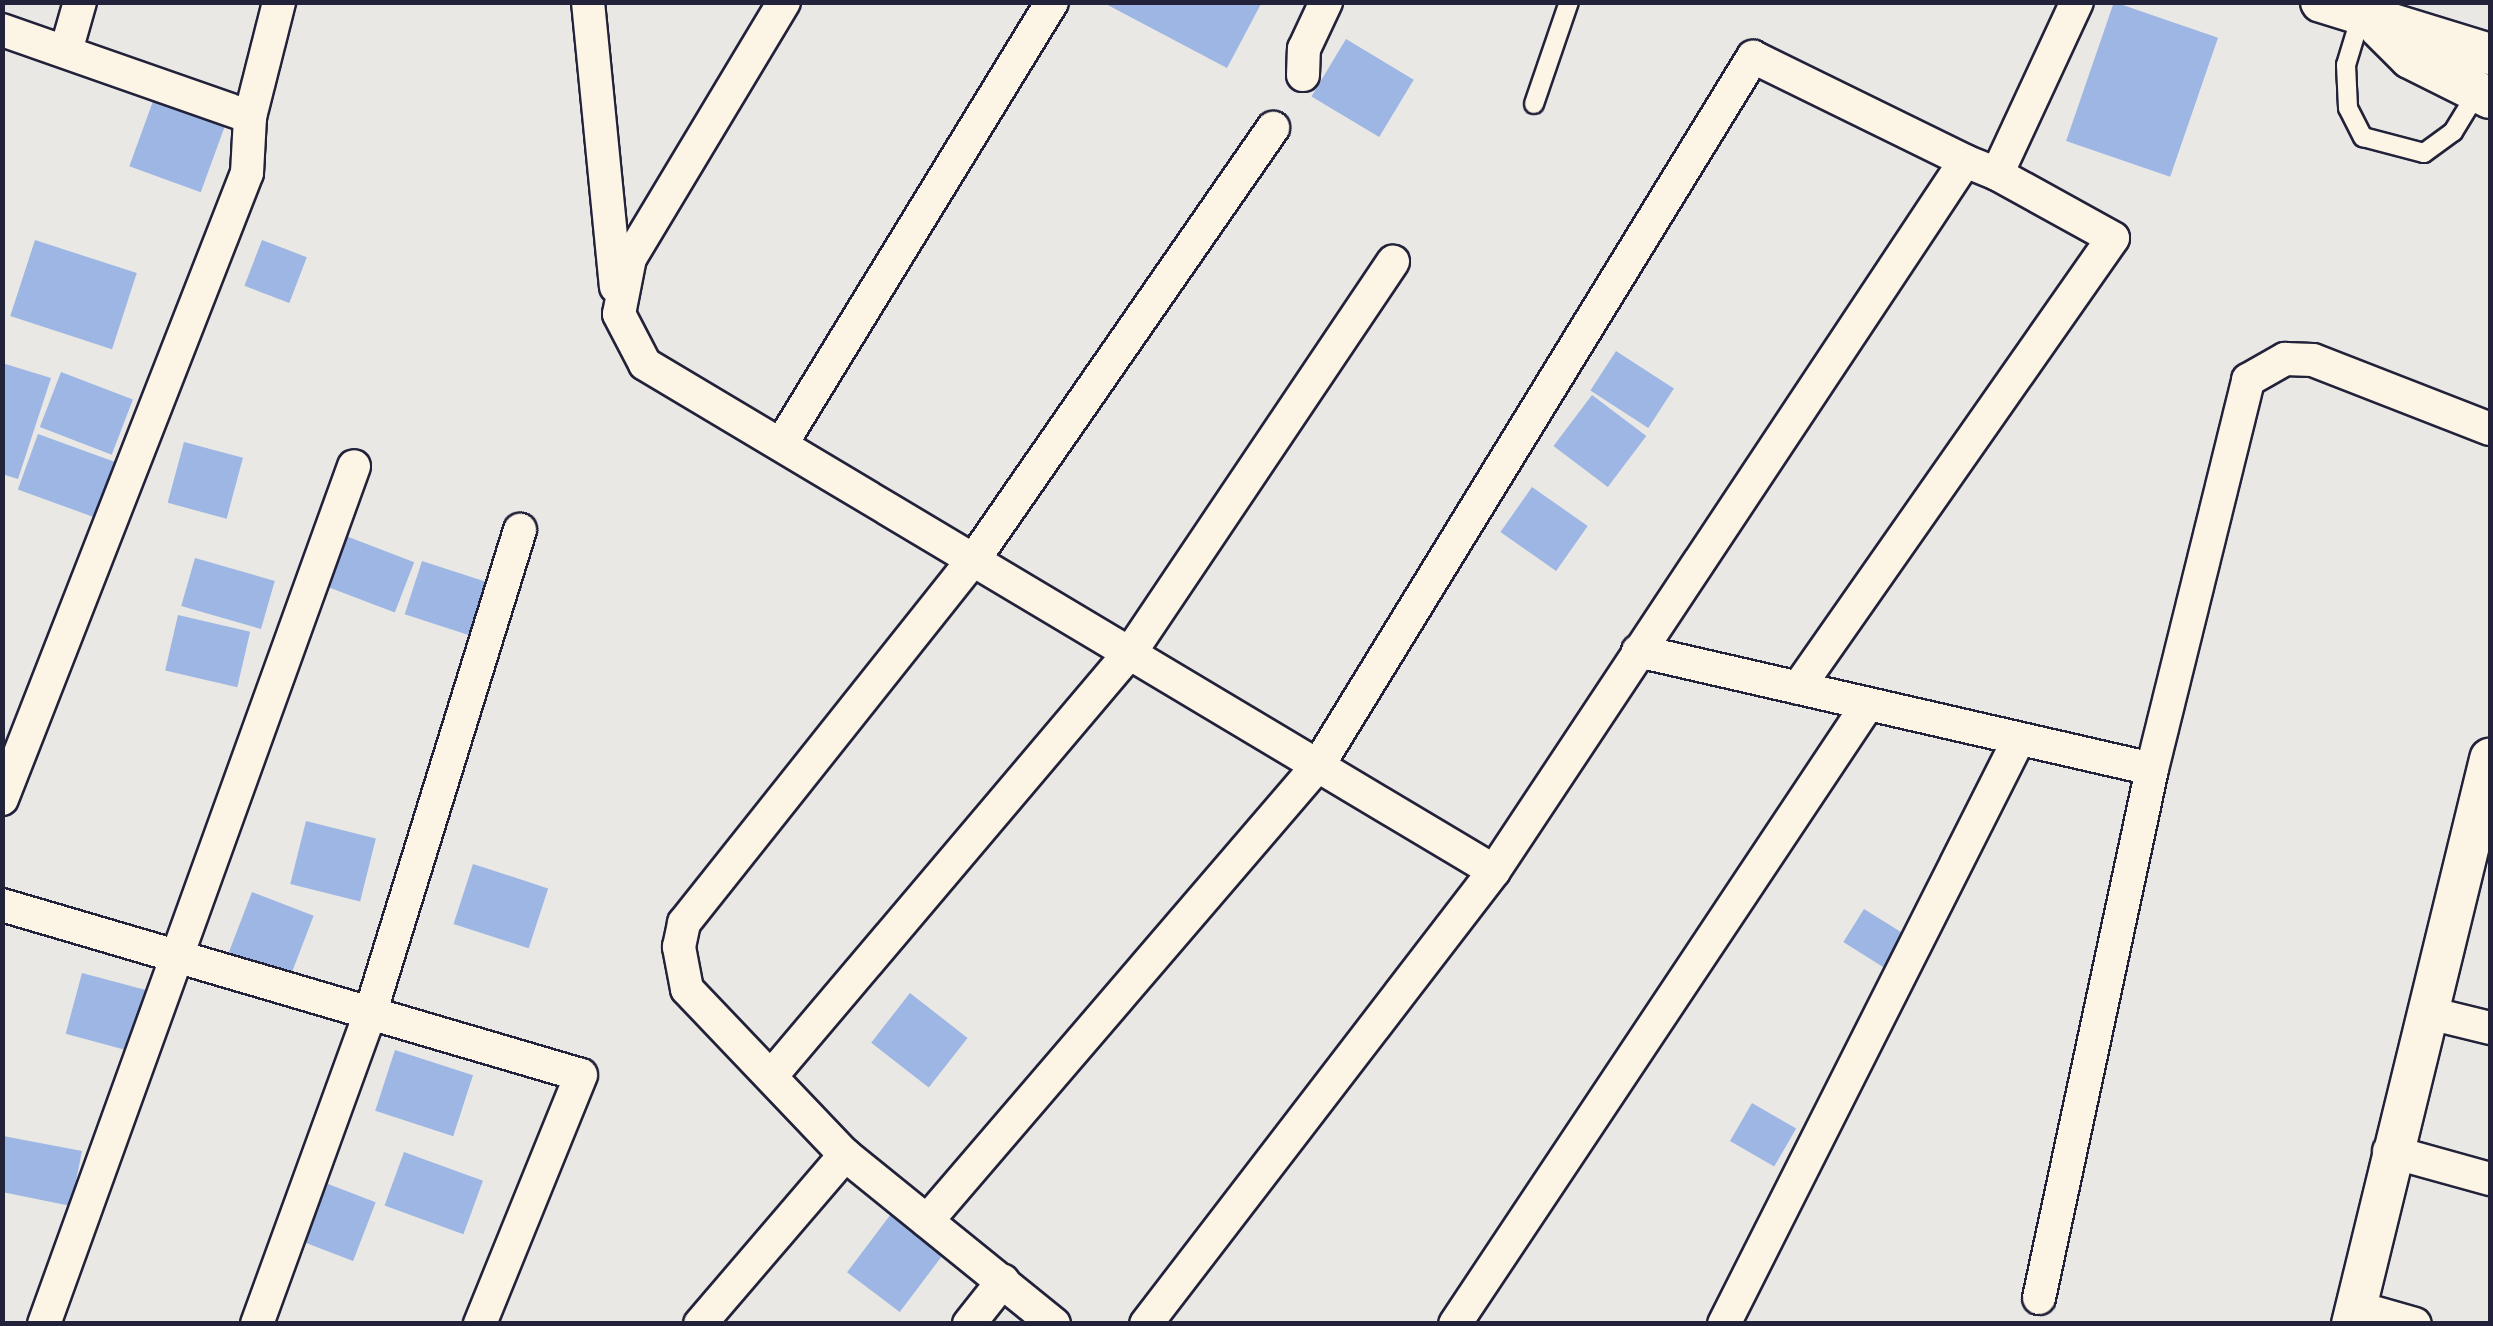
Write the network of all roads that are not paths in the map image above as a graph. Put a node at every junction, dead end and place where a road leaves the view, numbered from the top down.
1 (80, 2) edge
2 (279, 2) edge
3 (588, 2) edge
4 (784, 2) edge
5 (1052, 2) edge
6 (1326, 2) edge
7 (1569, 2) edge
8 (2077, 2) edge
9 (2321, 2) edge
10 (2369, 23) junction
11 (2, 30) edge
12 (66, 51) junction
13 (1303, 76) dead end
14 (2486, 81) edge
15 (1534, 104) dead end
16 (250, 116) junction
17 (1273, 128) dead end
18 (1965, 161) junction
19 (1997, 174) junction
20 (1393, 262) dead end
21 (619, 314) junction
22 (2490, 429) edge
23 (782, 442) junction
24 (354, 466) dead end
25 (520, 530) dead end
26 (977, 555) junction
27 (1132, 650) junction
28 (1638, 651) junction
29 (1798, 688) junction
30 (1868, 704) junction
31 (2019, 739) junction
32 (2490, 759) edge
33 (1319, 764) junction
34 (2152, 769) junction
35 (2, 799) edge
36 (2483, 822) edge
37 (1494, 870) junction
38 (2, 904) edge
39 (182, 956) junction
40 (2425, 1012) junction
41 (370, 1014) junction
42 (2490, 1028) edge
43 (774, 1074) junction
44 (2389, 1151) junction
45 (845, 1155) junction
46 (2490, 1179) edge
47 (927, 1220) junction
48 (1003, 1282) junction
49 (2039, 1298) dead end
50 (2354, 1316) edge
51 (44, 1324) edge
52 (258, 1324) edge
53 (480, 1324) edge
54 (700, 1324) edge
55 (969, 1324) edge
56 (1054, 1324) edge
57 (1146, 1324) edge
58 (1455, 1324) edge
59 (1724, 1324) edge
60 (2415, 1324) edge

1 - 12 street
2 - 16 street
3 - 21 street
4 - 21 street
5 - 23 street
6 - 13 street
7 - 15 lane
8 - 19 street
9 - 10 street
10 - 14 street
10 - 14 lane
11 - 12 street
12 - 16 street
16 - 35 street
17 - 26 street
18 - 19 street
18 - 28 street
18 - 33 street
19 - 29 street
20 - 27 street
21 - 23 street
22 - 34 street
23 - 26 street
24 - 39 street
25 - 41 street
26 - 27 street
26 - 43 street
27 - 33 street
27 - 43 street
28 - 29 street
28 - 37 street
29 - 30 street
30 - 31 street
30 - 58 street
31 - 34 street
31 - 59 street
32 - 36 street
33 - 37 street
33 - 47 street
34 - 49 street
36 - 40 street
37 - 57 street
38 - 39 street
39 - 41 street
39 - 51 street
40 - 42 street
40 - 44 street
41 - 52 street
41 - 53 street
43 - 45 street
44 - 46 street
44 - 50 street
45 - 47 street
45 - 54 street
47 - 48 street
48 - 55 street
48 - 56 street
50 - 60 street

